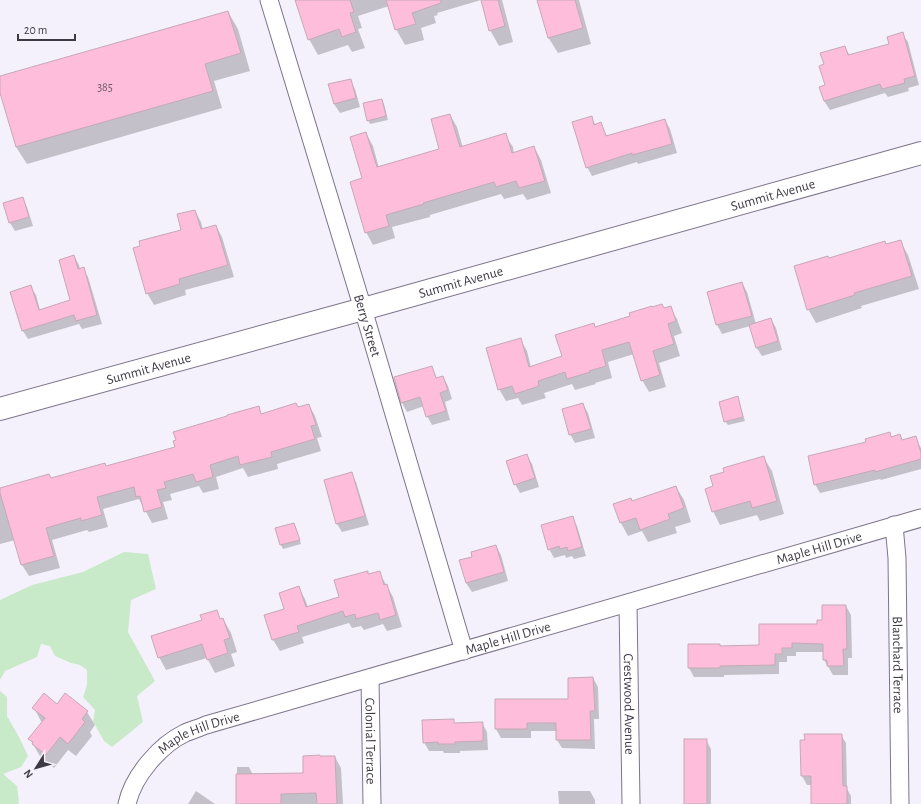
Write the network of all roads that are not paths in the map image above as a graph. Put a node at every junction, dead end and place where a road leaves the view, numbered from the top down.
1 (269, 0) edge
2 (921, 153) edge
3 (363, 309) junction
4 (0, 409) edge
5 (921, 518) edge
6 (894, 525) junction
7 (628, 603) junction
8 (464, 651) junction
9 (370, 678) junction
10 (127, 804) edge
11 (372, 804) edge
12 (632, 804) edge
13 (900, 804) edge

1 - 3 street, Berry Street
2 - 3 street, Summit Avenue
3 - 4 street, Summit Avenue
3 - 8 street, Berry Street
5 - 6 street, Maple Hill Drive
6 - 7 street, Maple Hill Drive
6 - 13 street, Blanchard Terrace
7 - 8 street, Maple Hill Drive
7 - 12 street, Crestwood Avenue
8 - 9 street, Maple Hill Drive
9 - 10 street, Maple Hill Drive
9 - 11 street, Colonial Terrace

